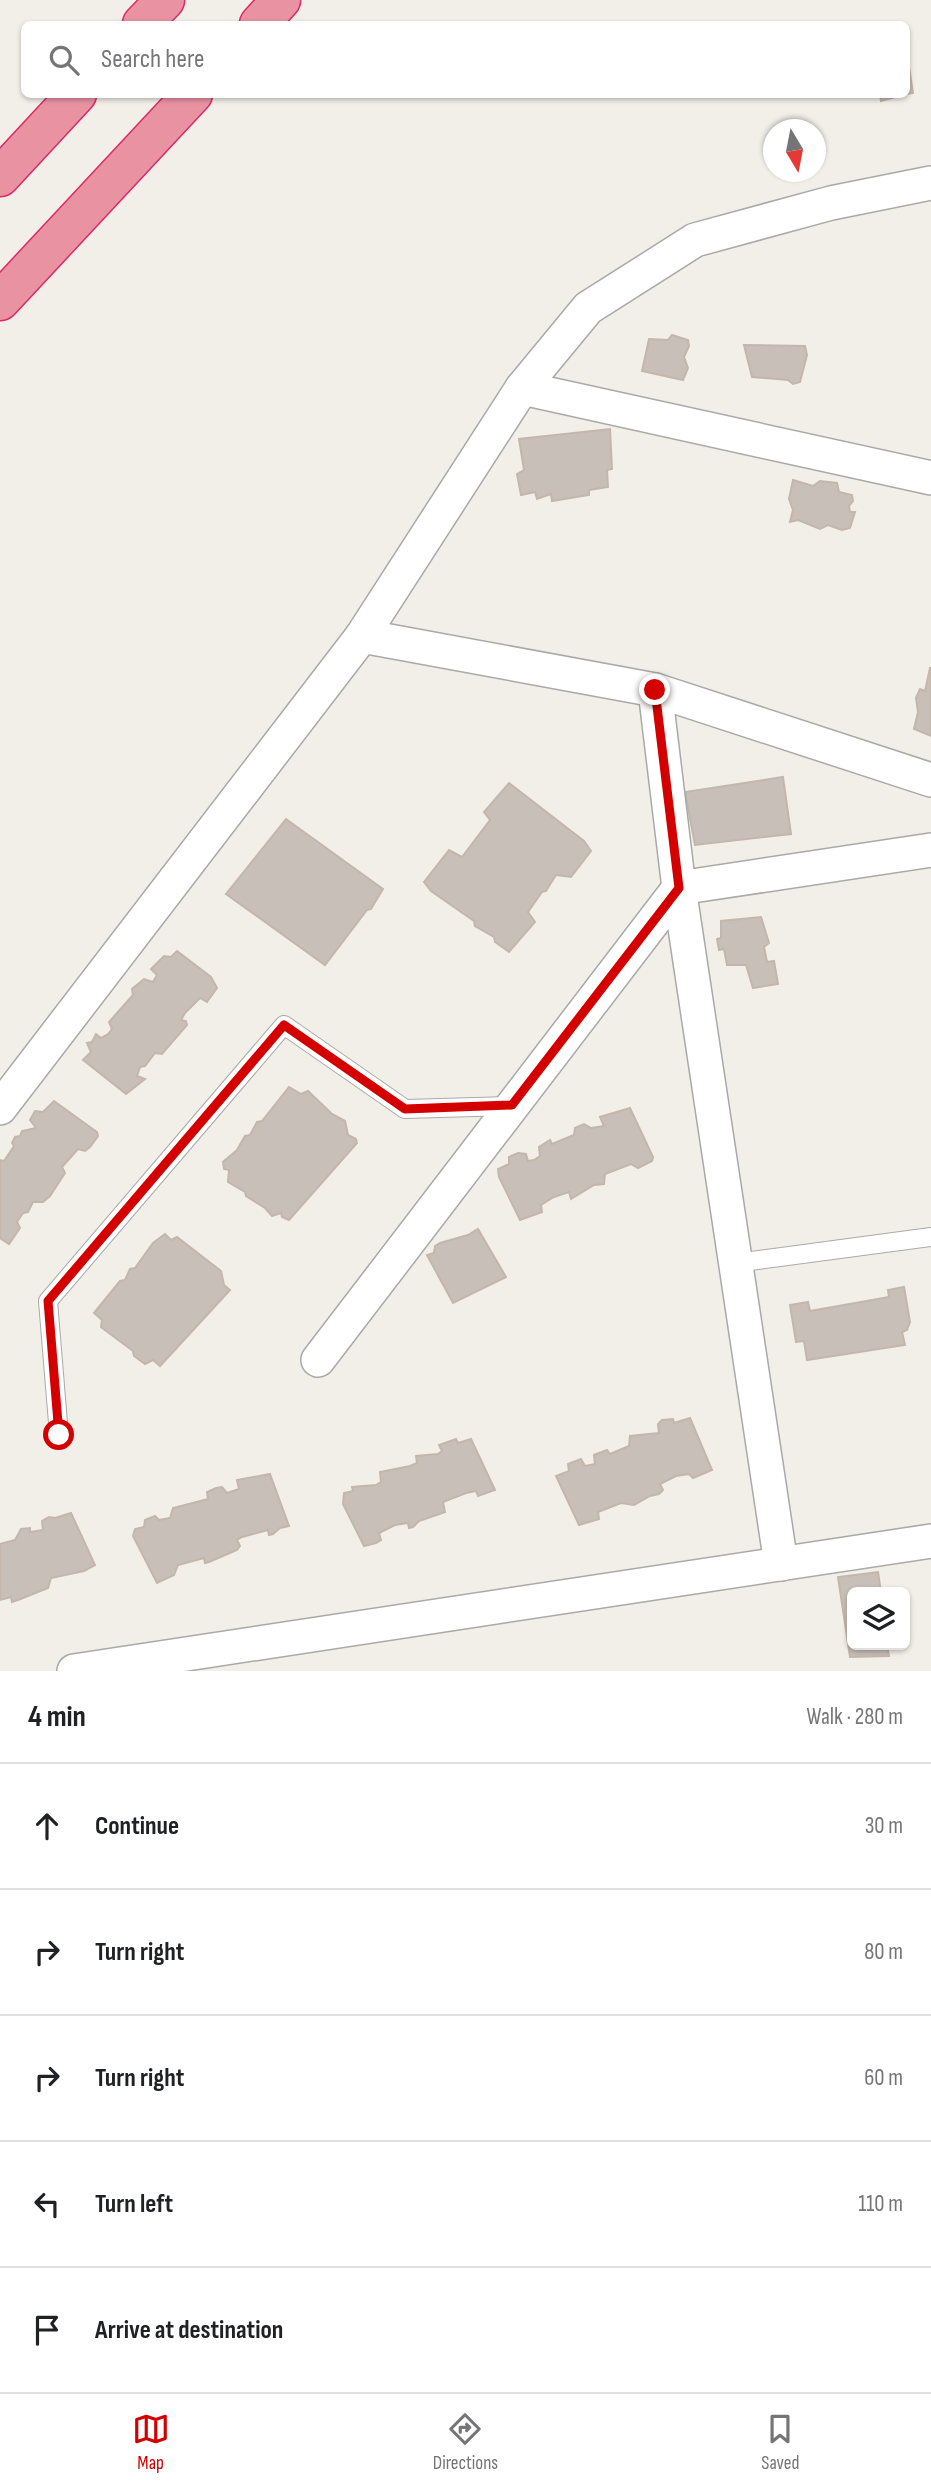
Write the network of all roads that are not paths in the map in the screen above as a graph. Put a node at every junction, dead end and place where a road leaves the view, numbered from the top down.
1 (165, 0) edge
2 (281, 0) edge
3 (145, 21) edge
4 (261, 21) edge
5 (73, 98) edge
6 (189, 98) edge
7 (0, 177) edge
8 (931, 183) edge
9 (0, 301) edge
10 (522, 388) junction
11 (931, 478) edge
12 (362, 636) junction
13 (655, 690) junction
14 (931, 780) edge
15 (931, 850) edge
16 (679, 888) junction
17 (512, 1105) junction
18 (0, 1108) edge
19 (931, 1237) edge
20 (736, 1263) junction
21 (318, 1360) dead end
22 (59, 1435) dead end
23 (931, 1541) edge
24 (782, 1564) junction
25 (74, 1671) edge

1 - 3 highway
2 - 4 highway
5 - 7 highway
6 - 9 highway
8 - 10 street
10 - 11 street
10 - 12 street
12 - 13 street
12 - 18 street
13 - 14 street
13 - 16 street
15 - 16 street
16 - 17 street
16 - 20 street
17 - 21 street
17 - 22 lane
19 - 20 lane
20 - 24 street
23 - 24 street
24 - 25 street

